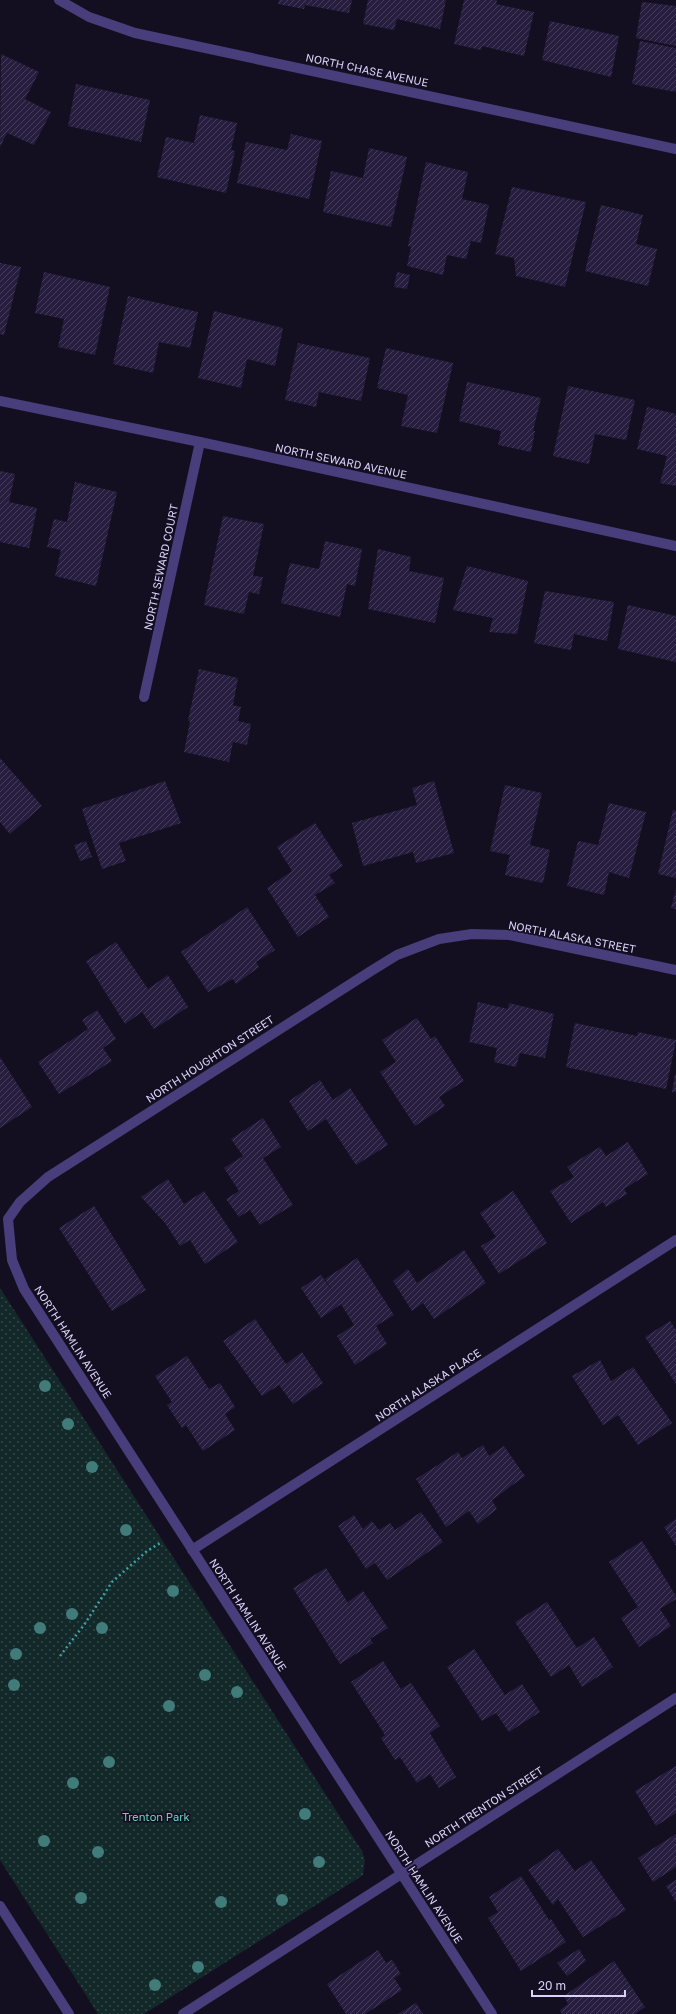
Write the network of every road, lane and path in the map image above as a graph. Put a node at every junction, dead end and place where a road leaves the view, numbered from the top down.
1 (59, 0) edge
2 (676, 149) edge
3 (0, 401) edge
4 (200, 442) junction
5 (676, 546) edge
6 (144, 697) dead end
7 (439, 939) joint
8 (676, 970) edge
9 (8, 1219) joint
10 (676, 1240) edge
11 (180, 1530) junction
12 (192, 1550) junction
13 (60, 1656) dead end
14 (676, 1698) edge
15 (401, 1873) junction
16 (0, 1906) edge
17 (69, 2014) edge
18 (183, 2014) edge
19 (492, 2014) edge

1 - 2 street, NORTH CHASE AVENUE
3 - 4 street, NORTH SEWARD AVENUE
4 - 5 street, NORTH SEWARD AVENUE
4 - 6 street, NORTH SEWARD COURT
7 - 8 street, NORTH ALASKA STREET
7 - 9 street, NORTH HOUGHTON STREET
9 - 11 street, NORTH HAMLIN AVENUE
10 - 12 street, NORTH ALASKA PLACE
11 - 12 street, NORTH HAMLIN AVENUE
11 - 13 path
12 - 15 street, NORTH HAMLIN AVENUE
14 - 15 street, NORTH TRENTON STREET
15 - 18 street, NORTH TRENTON STREET
15 - 19 street, NORTH HAMLIN AVENUE
16 - 17 street

